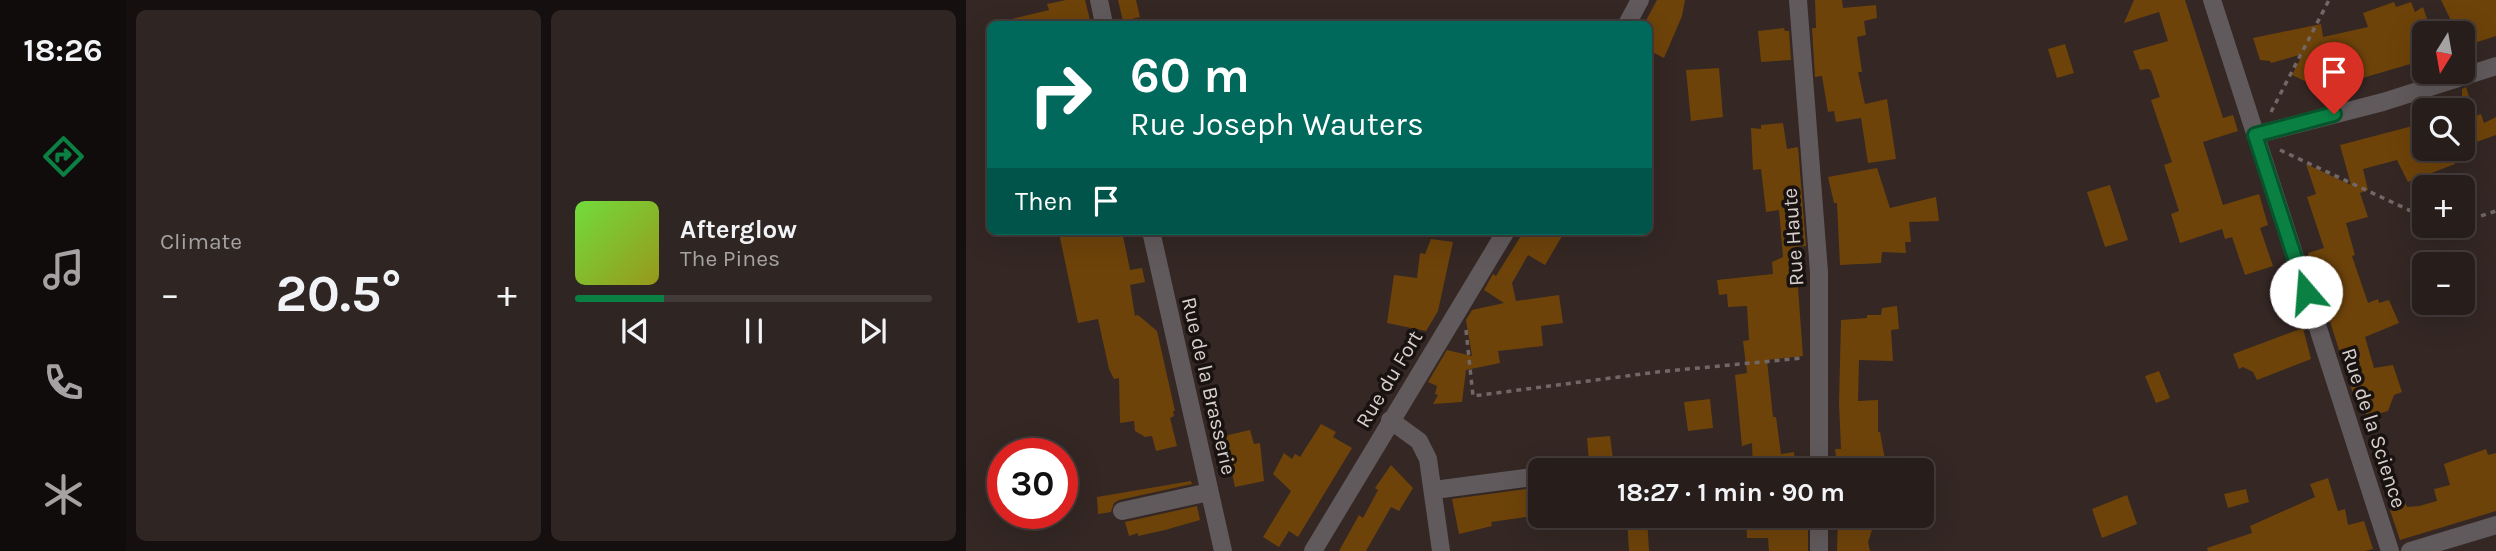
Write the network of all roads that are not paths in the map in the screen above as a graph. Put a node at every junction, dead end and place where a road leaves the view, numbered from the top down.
1 (1099, 0) edge
2 (1640, 0) edge
3 (1798, 0) edge
4 (2212, 0) edge
5 (1103, 21) edge
6 (1629, 21) edge
7 (2496, 66) edge
8 (2262, 132) junction
9 (1152, 235) edge
10 (1504, 235) edge
11 (1390, 421) junction
12 (1819, 458) edge
13 (1528, 478) edge
14 (1434, 490) junction
15 (1209, 492) junction
16 (1122, 511) dead end
17 (2496, 525) edge
18 (1819, 528) edge
19 (1223, 551) edge
20 (1313, 551) edge
21 (1441, 551) edge
22 (1819, 551) edge
23 (2390, 551) edge
24 (2410, 551) edge

1 - 5 street
2 - 6 street
3 - 12 street, Rue Haute
4 - 8 street, Rue de la Science
7 - 8 street
8 - 23 street, Rue de la Science
9 - 15 street, Rue de la Brasserie
10 - 11 street, Rue du Fort
11 - 14 street
11 - 20 street, Rue du Fort
13 - 14 street
14 - 21 street
15 - 16 street
15 - 19 street, Rue de la Brasserie
17 - 24 street
18 - 22 street

